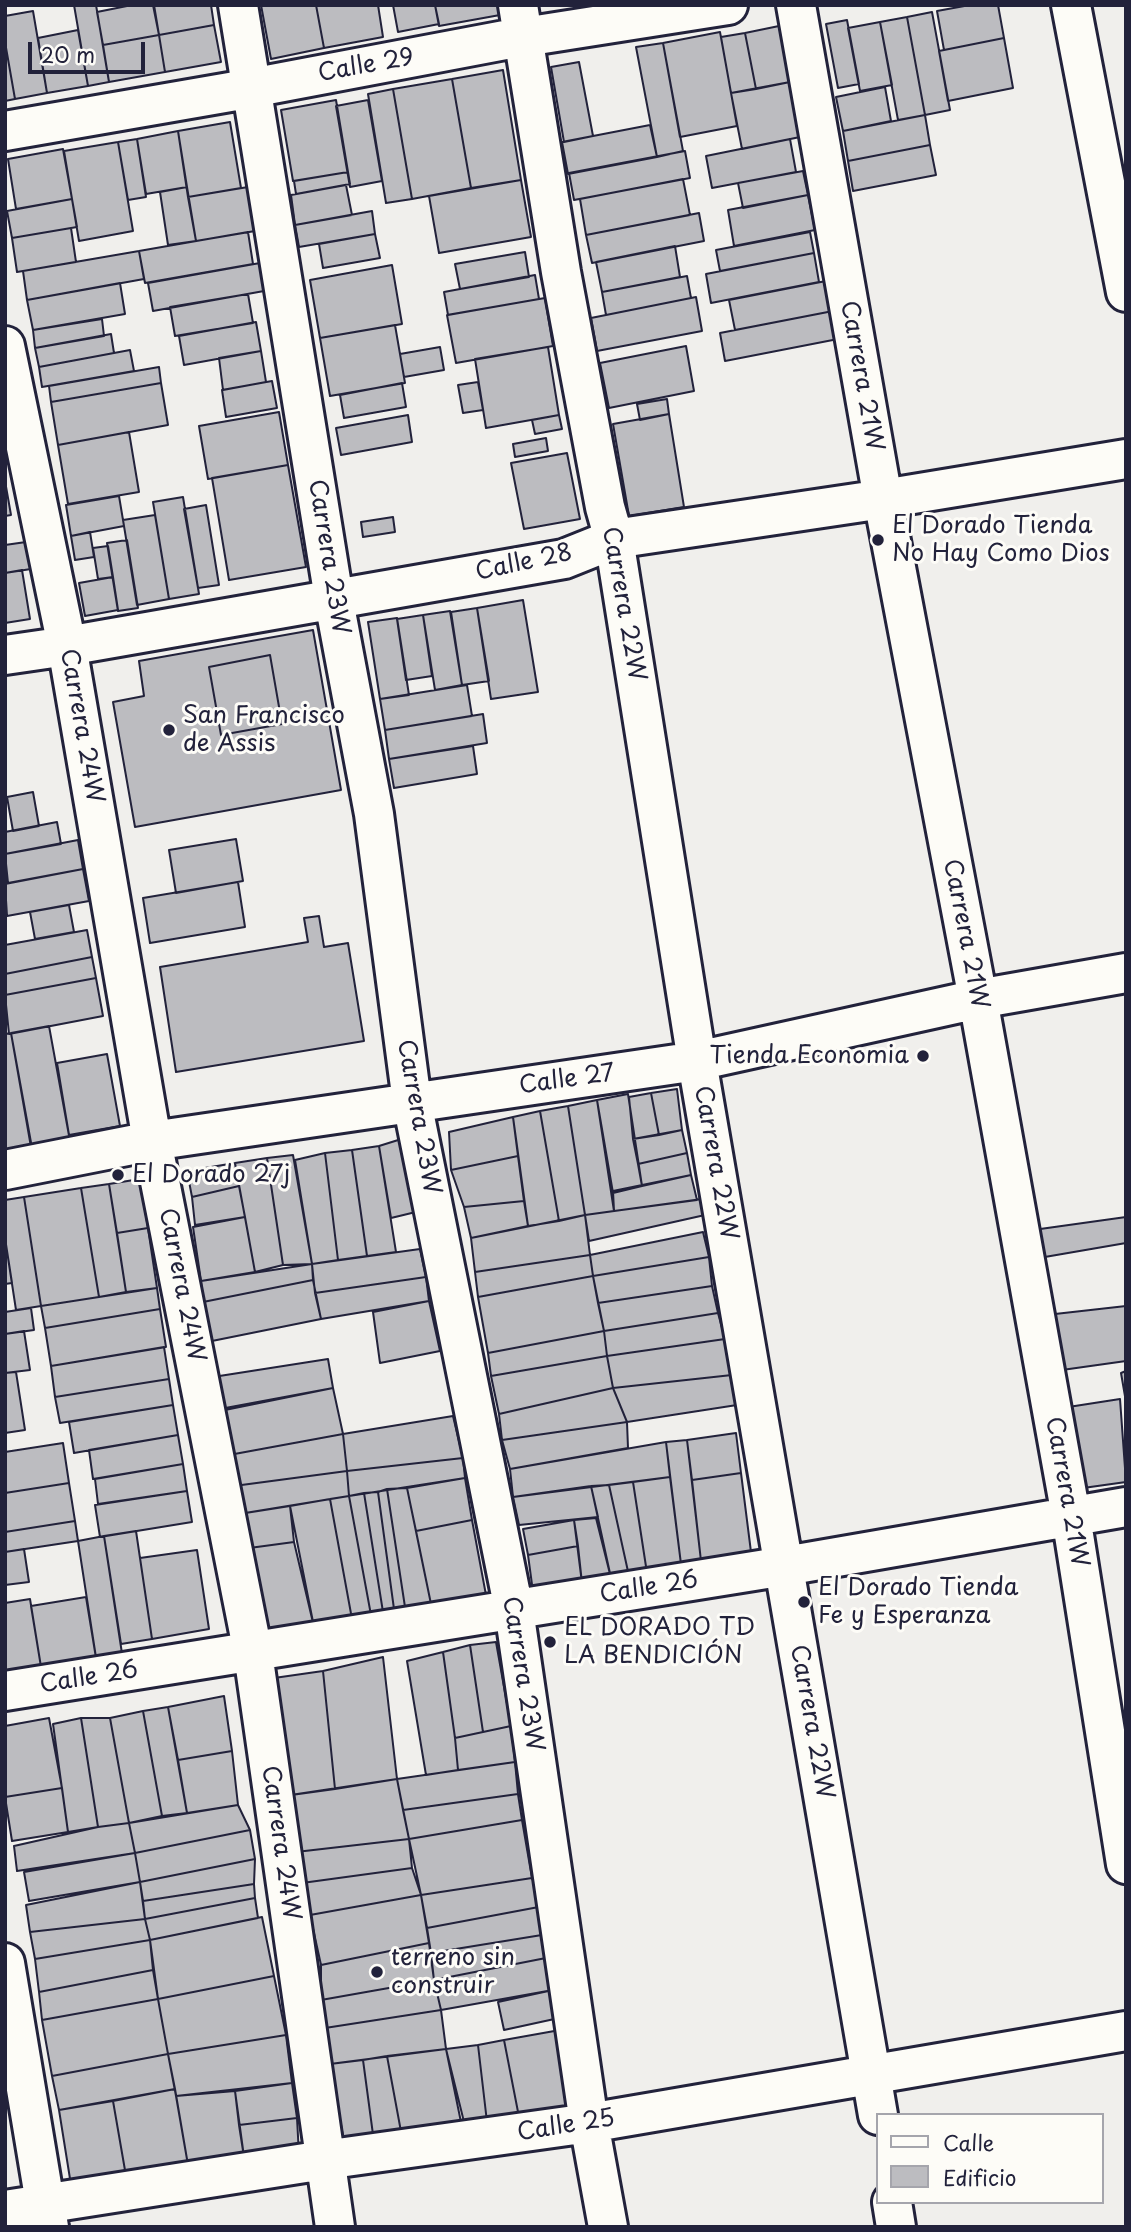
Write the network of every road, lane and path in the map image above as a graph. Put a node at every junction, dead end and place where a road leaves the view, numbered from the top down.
1 (239, 5) edge
2 (728, 5) edge
3 (796, 5) edge
4 (1071, 5) edge
5 (520, 21) edge
6 (251, 87) junction
7 (5, 131) edge
8 (1126, 292) edge
9 (5, 346) edge
10 (1126, 459) edge
11 (883, 499) junction
12 (614, 539) junction
13 (333, 597) junction
14 (67, 646) junction
15 (5, 655) edge
16 (1126, 973) edge
17 (978, 999) junction
18 (698, 1061) junction
19 (412, 1102) junction
20 (152, 1140) junction
21 (5, 1170) edge
22 (1126, 1507) edge
23 (1071, 1516) junction
24 (785, 1566) junction
25 (514, 1610) junction
26 (253, 1653) junction
27 (5, 1691) edge
28 (1126, 1864) edge
29 (5, 1963) edge
30 (1126, 2031) edge
31 (871, 2074) junction
32 (878, 2113) edge
33 (589, 2123) junction
34 (324, 2160) junction
35 (892, 2204) edge
36 (5, 2210) edge
37 (47, 2215) edge
38 (335, 2227) edge
39 (608, 2227) edge
40 (896, 2227) edge

1 - 6 street, Carrera 23W
2 - 5 street, Calle 29
3 - 11 street, Carrera 21W
4 - 8 street
5 - 6 street, Calle 29
5 - 12 street, Carrera 22W
6 - 7 street, Calle 29
6 - 13 street, Carrera 23W
9 - 14 street, Carrera 24W
10 - 11 street, Calle 28
11 - 12 street, Calle 28
11 - 17 street, Carrera 21W
12 - 13 street, Calle 28
12 - 18 street, Carrera 22W
13 - 14 street, Calle 28
13 - 19 street, Carrera 23W
14 - 15 street, Calle 28
14 - 20 street, Carrera 24W
16 - 17 street, Calle 27
17 - 18 street, Calle 27
17 - 23 street, Carrera 21W
18 - 19 street, Calle 27
18 - 24 street, Carrera 22W
19 - 20 street, Calle 27
19 - 25 street, Carrera 23W
20 - 21 street, Calle 27
20 - 26 street, Carrera 24W
22 - 23 street, Calle 26
23 - 24 street, Calle 26
23 - 28 street, Carrera 21W
24 - 25 street, Calle 26
24 - 31 street, Carrera 22W
25 - 26 street, Calle 26
25 - 33 street, Carrera 23W
26 - 27 street, Calle 26
26 - 34 street, Carrera 24W
29 - 37 street
30 - 31 street, Calle 25
31 - 32 street, Carrera 22W
31 - 33 street, Calle 25
33 - 34 street, Calle 25
33 - 39 street, Carrera 23W
34 - 37 street, Calle 25
34 - 38 street, Carrera 24W
35 - 40 street
36 - 37 street, Calle 25

